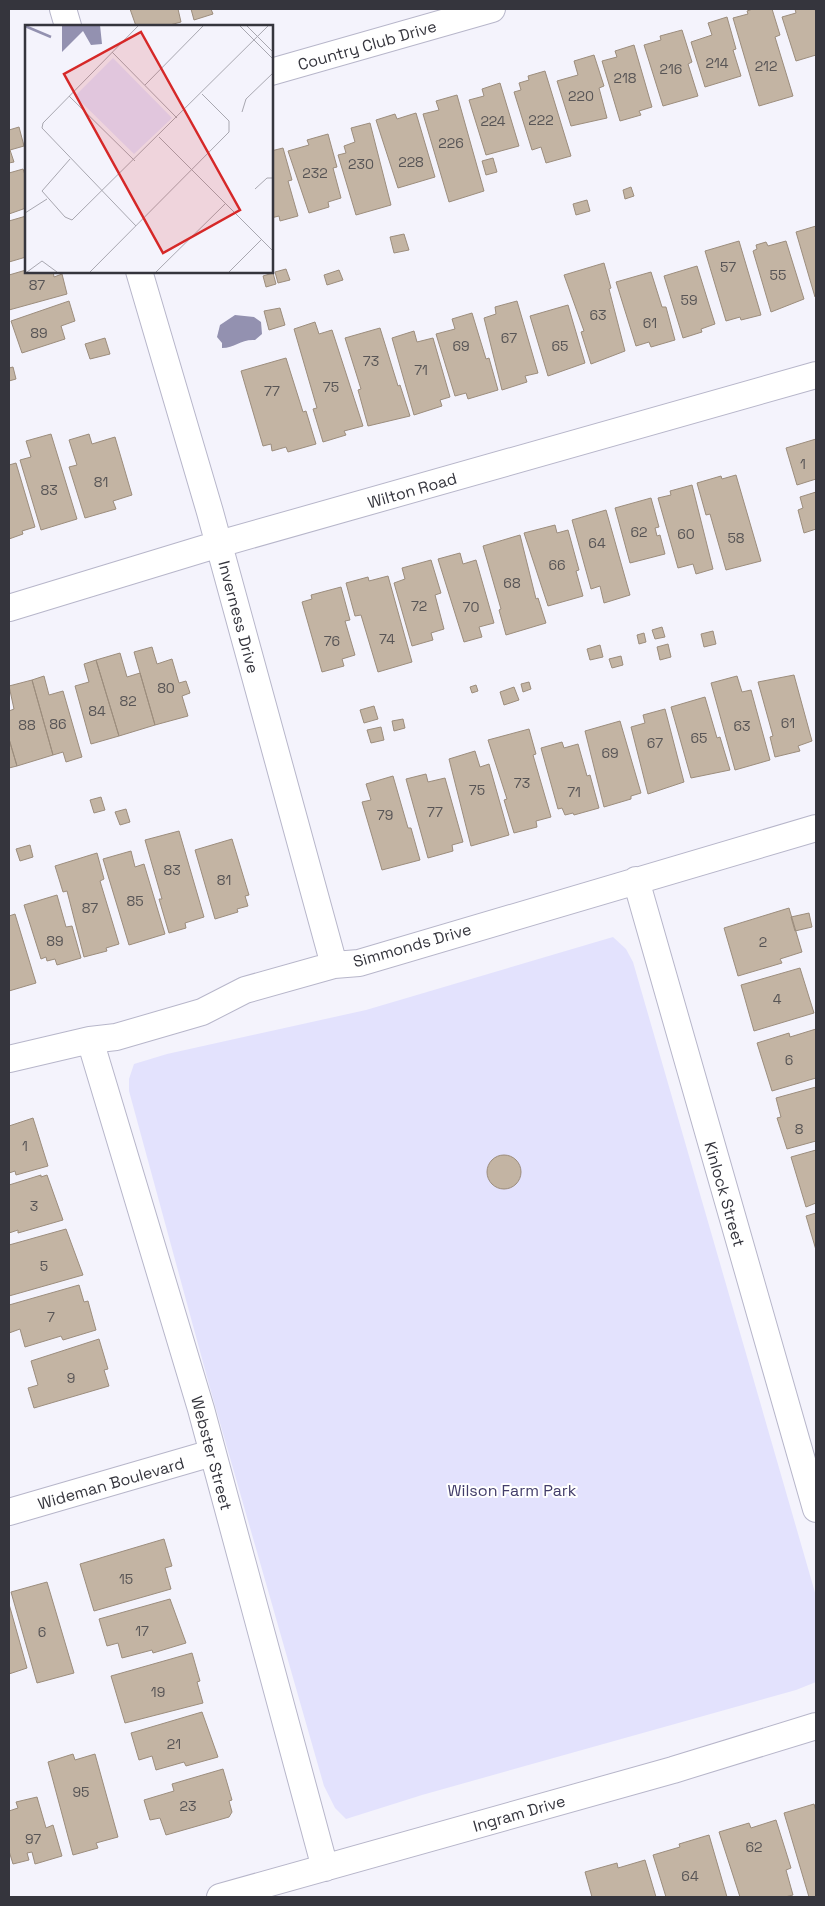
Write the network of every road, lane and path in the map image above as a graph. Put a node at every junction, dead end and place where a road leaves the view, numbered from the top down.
1 (63, 9) edge
2 (492, 9) edge
3 (68, 25) edge
4 (272, 72) edge
5 (140, 272) edge
6 (816, 375) edge
7 (219, 544) junction
8 (9, 608) edge
9 (816, 828) edge
10 (636, 880) junction
11 (334, 965) junction
12 (90, 1040) junction
13 (9, 1059) edge
14 (212, 1453) junction
15 (816, 1509) edge
16 (9, 1512) edge
17 (816, 1726) edge
18 (324, 1868) junction
19 (220, 1897) edge

1 - 3 street
2 - 4 street, Country Club Drive
5 - 7 street, Inverness Drive
6 - 7 street, Wilton Road
7 - 8 street, Wilton Road
7 - 11 street, Inverness Drive
9 - 10 street, Simmonds Drive
10 - 11 street, Simmonds Drive
10 - 15 street, Kinlock Street
11 - 12 street, Simmonds Drive
12 - 13 street, Simmonds Drive
12 - 14 street, Webster Street
14 - 16 street, Wideman Boulevard
14 - 18 street, Webster Street
17 - 18 street, Ingram Drive
18 - 19 street, Ingram Drive

